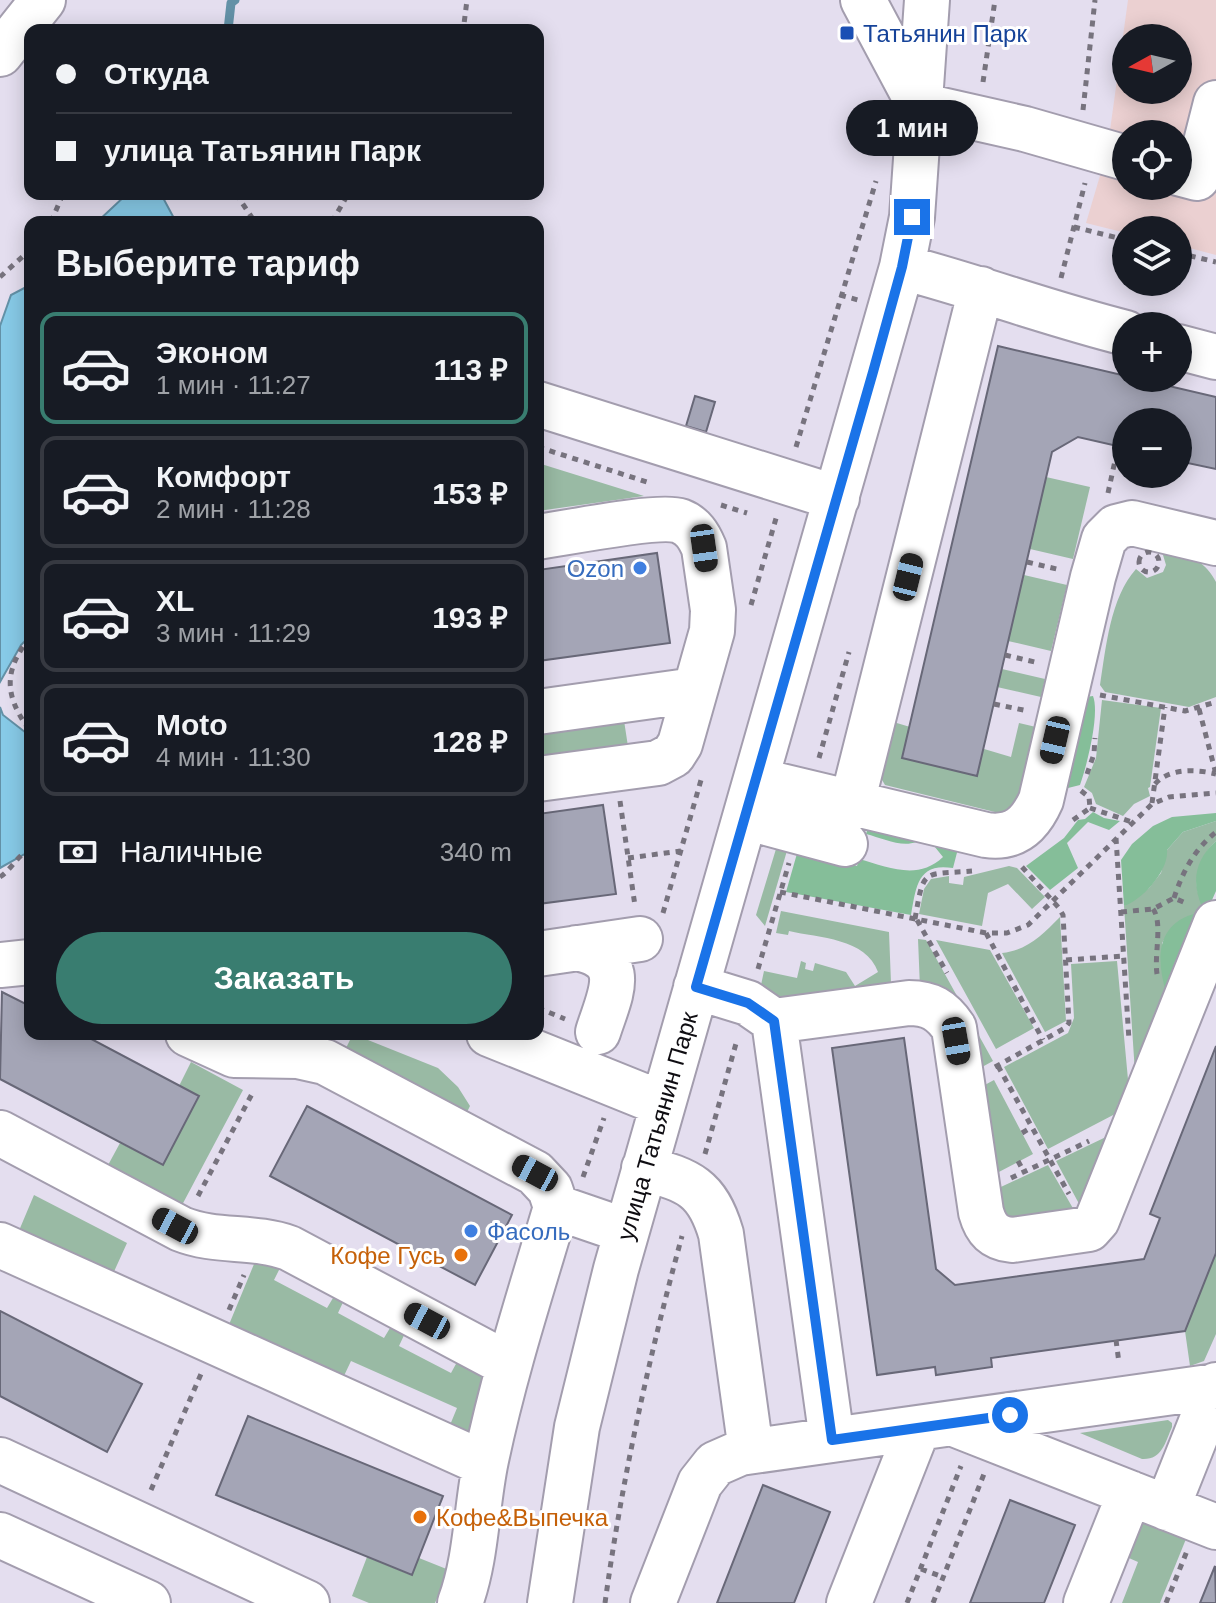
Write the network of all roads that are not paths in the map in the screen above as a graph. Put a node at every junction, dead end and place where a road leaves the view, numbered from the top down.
1 (43, 0) edge
2 (863, 0) edge
3 (927, 0) edge
4 (0, 54) edge
5 (1216, 103) edge
6 (919, 105) junction
7 (1106, 152) edge
8 (1197, 185) edge
9 (902, 267) junction
10 (981, 289) junction
11 (1112, 329) edge
12 (1192, 351) edge
13 (1216, 357) edge
14 (544, 407) edge
15 (697, 493) junction
16 (837, 498) junction
17 (544, 536) edge
18 (1216, 543) edge
19 (695, 690) junction
20 (544, 711) edge
21 (544, 778) edge
22 (751, 798) junction
23 (848, 823) junction
24 (1209, 916) edge
25 (640, 939) road end
26 (557, 951) edge
27 (24, 963) edge
28 (0, 965) edge
29 (696, 987) junction
30 (761, 1012) junction
31 (598, 1032) dead end
32 (201, 1040) edge
33 (504, 1040) edge
34 (663, 1104) junction
35 (0, 1133) edge
36 (644, 1168) junction
37 (564, 1210) junction
38 (626, 1231) junction
39 (0, 1245) edge
40 (509, 1365) junction
41 (1216, 1386) edge
42 (960, 1431) junction
43 (832, 1440) junction
44 (751, 1451) junction
45 (0, 1460) edge
46 (485, 1464) junction
47 (1178, 1512) edge
48 (0, 1535) edge
49 (148, 1603) edge
50 (307, 1603) edge
51 (460, 1603) edge
52 (550, 1603) edge
53 (653, 1603) edge
54 (849, 1603) edge
55 (1086, 1603) edge

1 - 4 street
2 - 6 street
3 - 6 street, улица Татьянин Парк
5 - 8 street
6 - 7 street
6 - 9 street, улица Татьянин Парк
9 - 10 street
9 - 16 street, улица Татьянин Парк
10 - 11 street
10 - 23 street
12 - 13 street
14 - 15 street
15 - 16 street
15 - 17 street
15 - 19 street
16 - 22 street, улица Татьянин Парк
18 - 23 street
19 - 20 street
19 - 21 street
22 - 23 street
22 - 29 street, улица Татьянин Парк
24 - 30 street
25 - 26 street
26 - 31 street
27 - 28 street
29 - 30 street
29 - 34 street, улица Татьянин Парк
30 - 43 street
32 - 37 street
33 - 34 street
34 - 36 street, улица Татьянин Парк
35 - 40 street
36 - 38 street, улица Татьянин Парк
36 - 44 street
37 - 38 street
37 - 40 street
38 - 52 street, улица Татьянин Парк
39 - 46 street
40 - 46 street
41 - 42 street
41 - 47 street
42 - 43 street
42 - 47 street
42 - 54 street
43 - 44 street
44 - 53 street
45 - 50 street
46 - 51 street
47 - 55 street
48 - 49 street

